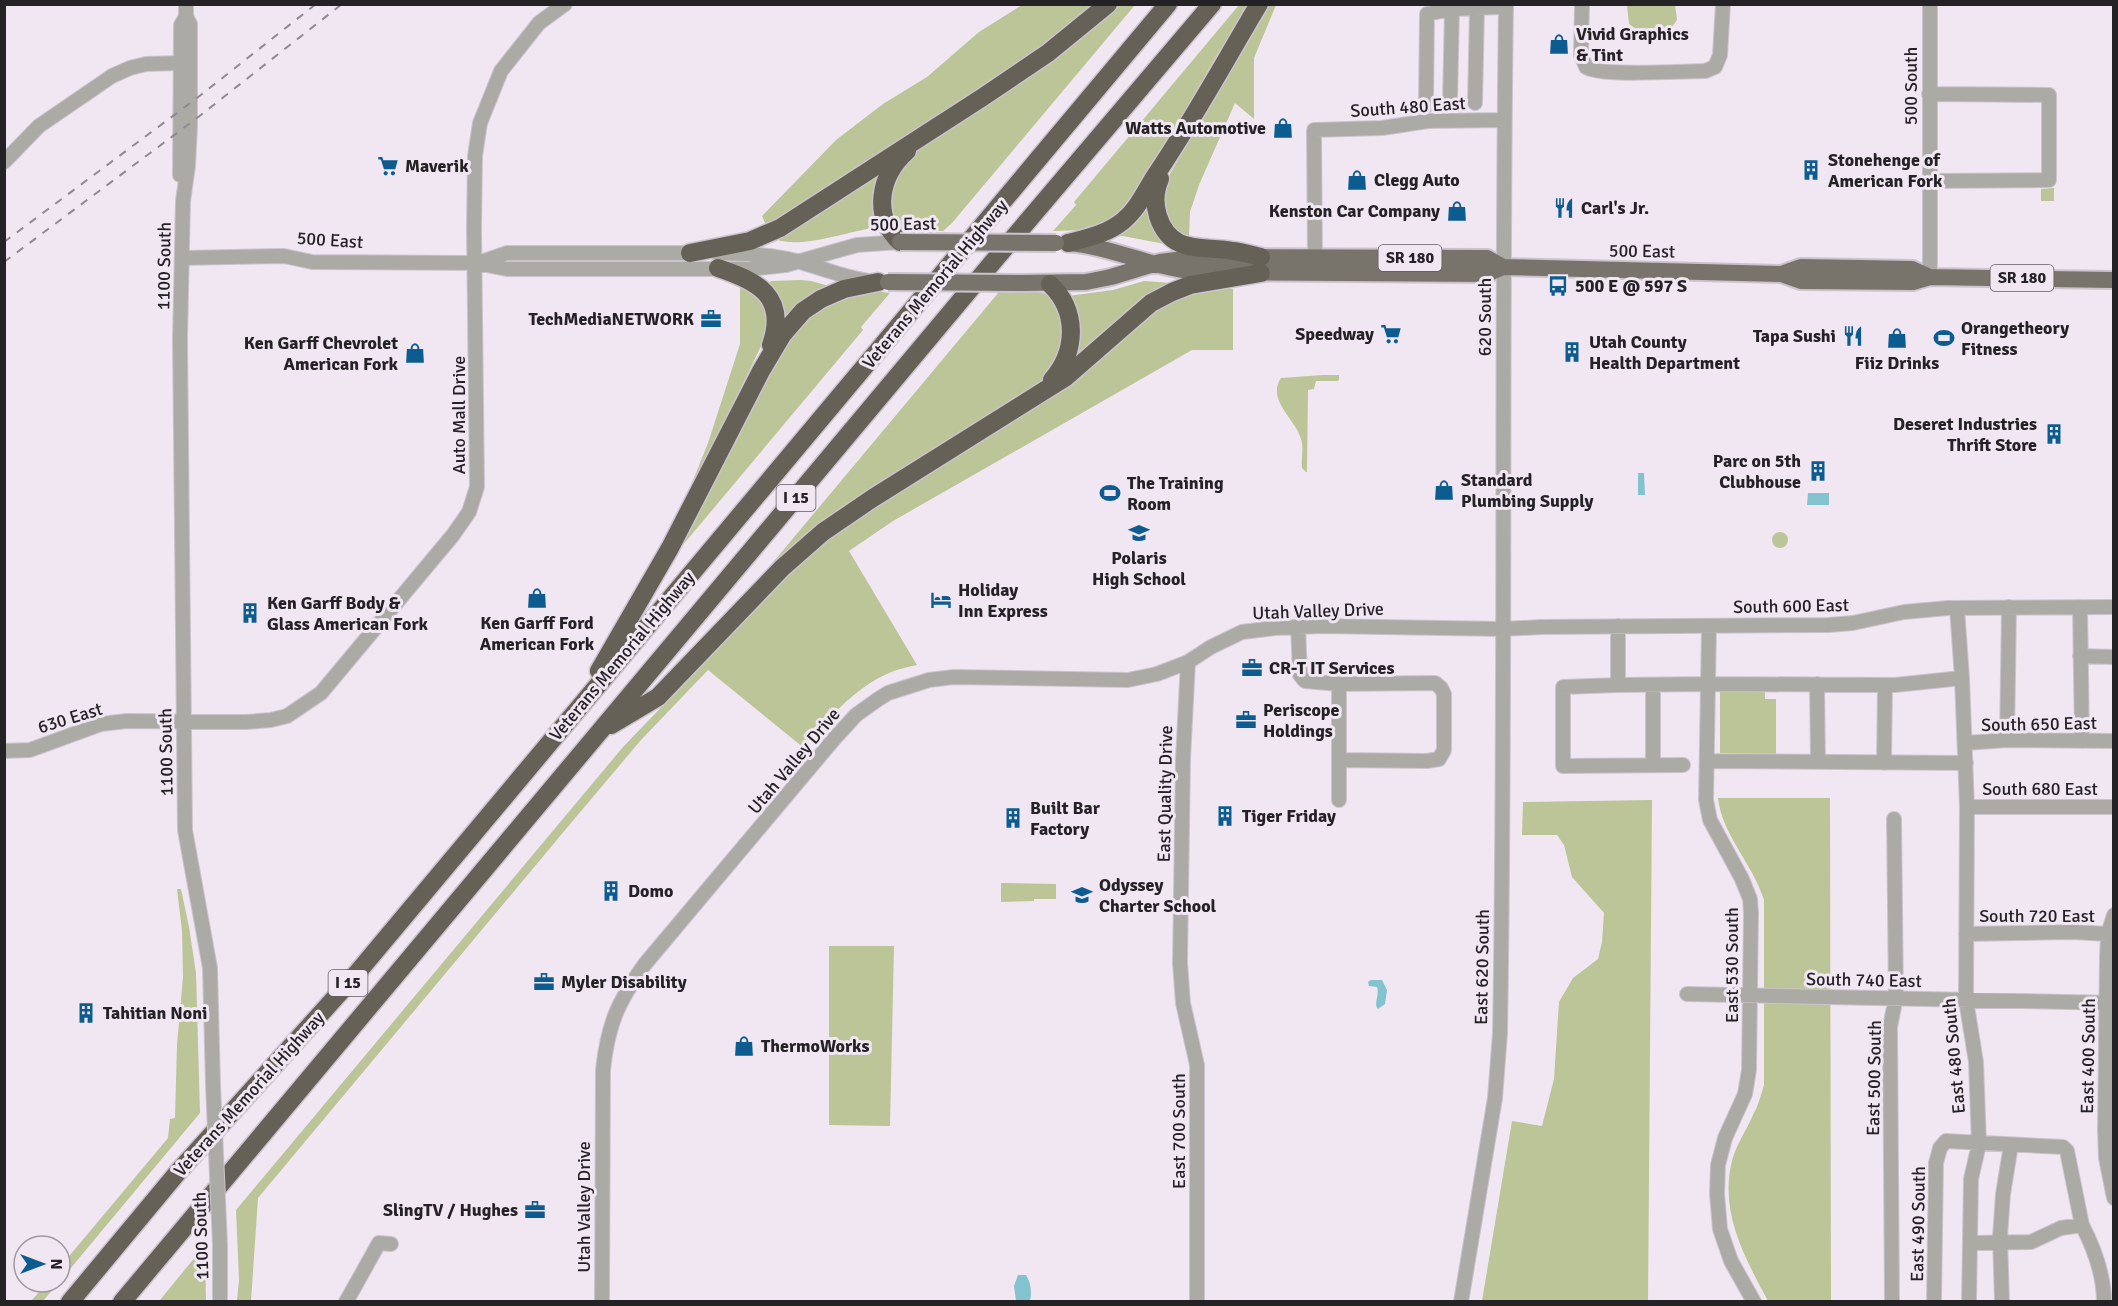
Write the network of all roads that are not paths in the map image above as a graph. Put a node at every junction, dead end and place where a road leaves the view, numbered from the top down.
1 (565, 4) edge
2 (1108, 4) edge
3 (1168, 4) edge
4 (1212, 4) edge
5 (1259, 4) edge
6 (1504, 4) edge
7 (1581, 4) edge
8 (1723, 4) edge
9 (1930, 4) edge
10 (1477, 8) junction
11 (1452, 9) junction
12 (186, 11) edge
13 (180, 63) junction
14 (1929, 94) junction
15 (1450, 102) dead end
16 (1475, 103) dead end
17 (1426, 106) dead end
18 (1504, 120) junction
19 (921, 138) junction
20 (1172, 151) junction
21 (4, 162) edge
22 (1930, 181) junction
23 (183, 201) junction
24 (900, 242) junction
25 (1062, 243) junction
26 (690, 253) junction
27 (182, 258) junction
28 (1315, 258) junction
29 (799, 262) junction
30 (476, 263) junction
31 (1151, 264) junction
32 (1261, 265) junction
33 (1503, 267) junction
34 (718, 268) junction
35 (1930, 277) junction
36 (2114, 280) edge
37 (883, 282) junction
38 (1050, 284) junction
39 (761, 371) junction
40 (1035, 395) junction
41 (2009, 607) junction
42 (2080, 607) junction
43 (1957, 608) junction
44 (2114, 608) edge
45 (1298, 626) junction
46 (1618, 626) junction
47 (1709, 626) junction
48 (1503, 629) junction
49 (2080, 656) junction
50 (2114, 657) edge
51 (1188, 662) junction
52 (1962, 678) junction
53 (1339, 684) junction
54 (1709, 684) junction
55 (1817, 684) junction
56 (1618, 685) junction
57 (1653, 685) junction
58 (1885, 685) junction
59 (574, 713) junction
60 (183, 722) junction
61 (599, 732) junction
62 (2007, 740) junction
63 (2082, 741) junction
64 (2114, 741) edge
65 (1966, 743) junction
66 (4, 751) edge
67 (1339, 760) junction
68 (1707, 761) junction
69 (1818, 762) junction
70 (1884, 763) junction
71 (1966, 763) junction
72 (1653, 765) junction
73 (1683, 765) dead end
74 (1339, 800) dead end
75 (1967, 807) junction
76 (2114, 807) edge
77 (1894, 819) dead end
78 (2114, 915) edge
79 (1966, 934) junction
80 (2108, 934) junction
81 (1180, 963) joint
82 (1687, 994) dead end
83 (1750, 996) junction
84 (1896, 997) junction
85 (1966, 1000) junction
86 (2110, 1003) edge
87 (2109, 1088) edge
88 (1979, 1144) junction
89 (2110, 1144) edge
90 (2011, 1145) junction
91 (2114, 1198) edge
92 (2082, 1225) junction
93 (1970, 1243) junction
94 (2000, 1243) junction
95 (391, 1244) dead end
96 (2002, 1301) edge
97 (70, 1302) edge
98 (122, 1302) edge
99 (220, 1302) edge
100 (346, 1302) edge
101 (602, 1302) edge
102 (1197, 1302) edge
103 (1461, 1302) edge
104 (1754, 1302) edge
105 (1892, 1302) edge
106 (1934, 1302) edge
107 (1969, 1302) edge
108 (2104, 1302) edge

1 - 30 street, Auto Mall Drive
2 - 19 highway
3 - 59 highway, Veterans Memorial Highway / I 15
4 - 61 highway, Veterans Memorial Highway / I 15
5 - 20 highway
6 - 10 street
6 - 18 street, 620 South
7 - 8 street
9 - 14 street, 500 South
10 - 11 street
10 - 16 street
11 - 15 street
11 - 17 street
12 - 13 street, 1100 South
12 - 23 street, 1100 South
13 - 21 street
13 - 23 street, 1100 South
14 - 22 street, 500 South
14 - 22 street
18 - 28 street, South 480 East
18 - 33 street, 620 South
19 - 24 highway
19 - 26 highway
20 - 25 highway
20 - 32 highway
22 - 35 street, 500 South
23 - 27 street, 1100 South
24 - 25 main road, 500 East / SR 180, bridge
24 - 29 street, 500 East / SR 180
25 - 31 main road, 500 East / SR 180
26 - 29 street, 500 East / SR 180
26 - 30 street, 500 East / SR 180
27 - 30 street, 500 East
27 - 60 street, 1100 South
28 - 32 main road, 500 East / SR 180
28 - 33 main road, 500 East / SR 180
29 - 34 street, 500 East / SR 180
29 - 37 street, 500 East / SR 180
30 - 34 street, 500 East / SR 180
30 - 60 street, Auto Mall Drive
31 - 32 main road, 500 East / SR 180
31 - 38 main road, 500 East / SR 180
32 - 33 main road, 500 East / SR 180
32 - 40 highway
33 - 35 main road, 500 East / SR 180
33 - 48 street, 620 South
34 - 39 highway
35 - 36 main road, 500 East / SR 180
37 - 38 main road, 500 East / SR 180, bridge
37 - 39 highway
38 - 40 highway
39 - 59 highway
40 - 61 highway
41 - 42 street, South 600 East
41 - 43 street, South 600 East
41 - 62 street
42 - 44 street, South 600 East
42 - 49 street
43 - 47 street, South 600 East
43 - 52 street, East 480 South
45 - 48 street, Utah Valley Drive
45 - 51 street, Utah Valley Drive
45 - 53 street
46 - 47 street, South 600 East
46 - 48 street, South 600 East
46 - 56 street
47 - 54 street, East 530 South
48 - 103 street, East 620 South
49 - 50 street
49 - 63 street
51 - 81 street, East Quality Drive
51 - 101 street, Utah Valley Drive
52 - 58 street
52 - 65 street, East 480 South
53 - 67 street
53 - 67 street
54 - 55 street
54 - 57 street
54 - 68 street, East 530 South
55 - 58 street
55 - 69 street
56 - 57 street
56 - 72 street
57 - 72 street
58 - 70 street
59 - 97 highway, Veterans Memorial Highway / I 15
60 - 66 street, 630 East
60 - 99 street, 1100 South, bridge
61 - 98 highway, Veterans Memorial Highway / I 15
62 - 63 street, South 650 East
62 - 65 street, South 650 East
63 - 64 street, South 650 East
65 - 71 street, East 480 South
67 - 74 street
68 - 69 street
68 - 83 street, East 530 South
69 - 70 street
70 - 71 street
71 - 75 street, East 480 South
72 - 73 street
75 - 76 street, South 680 East
75 - 79 street, East 480 South
77 - 84 street, East 500 South
78 - 80 street, East 400 South
79 - 80 street, South 720 East
79 - 85 street, East 480 South
80 - 86 street, East 400 South
81 - 102 street, East 700 South
82 - 83 street, South 740 East
83 - 84 street, South 740 East
83 - 104 street, East 530 South
84 - 85 street, South 740 East
84 - 105 street, East 500 South
85 - 86 street, South 740 East
85 - 88 street, East 480 South
86 - 87 street, East 400 South
87 - 89 street, East 400 South
88 - 90 street
88 - 93 street, East 480 South
88 - 106 street, East 490 South
89 - 91 street, East 400 South
90 - 92 street
90 - 94 street
92 - 94 street
92 - 108 street
93 - 94 street
93 - 107 street, East 480 South
94 - 96 street
95 - 100 street

